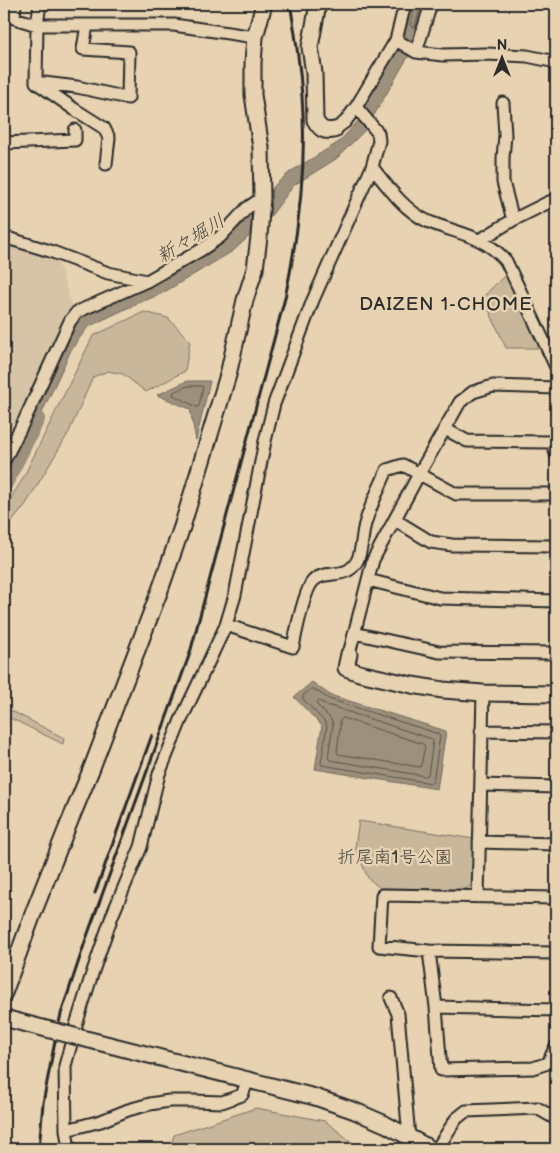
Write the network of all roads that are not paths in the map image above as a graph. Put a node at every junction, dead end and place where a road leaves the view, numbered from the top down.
1 (15, 4) edge
2 (40, 4) edge
3 (264, 4) edge
4 (318, 4) edge
5 (405, 4) edge
6 (431, 4) edge
7 (37, 25) junction
8 (87, 25) junction
9 (255, 37) junction
10 (396, 40) junction
11 (416, 52) junction
12 (556, 62) edge
13 (36, 82) junction
14 (503, 103) dead end
15 (358, 110) junction
16 (75, 130) dead end
17 (334, 130) joint
18 (4, 143) edge
19 (106, 164) dead end
20 (372, 167) junction
21 (262, 198) junction
22 (556, 200) edge
23 (513, 220) junction
24 (4, 237) edge
25 (480, 240) junction
26 (147, 281) junction
27 (556, 367) edge
28 (556, 388) edge
29 (445, 429) junction
30 (556, 454) edge
31 (4, 461) edge
32 (419, 474) junction
33 (556, 494) edge
34 (395, 520) junction
35 (556, 546) edge
36 (368, 580) junction
37 (556, 601) edge
38 (226, 625) junction
39 (354, 633) junction
40 (556, 653) edge
41 (349, 654) joint
42 (483, 693) junction
43 (556, 694) edge
44 (481, 731) junction
45 (556, 732) edge
46 (480, 785) junction
47 (556, 787) edge
48 (479, 842) junction
49 (556, 844) edge
50 (478, 897) junction
51 (556, 898) edge
52 (429, 951) junction
53 (556, 953) edge
54 (4, 993) edge
55 (391, 998) dead end
56 (436, 1007) junction
57 (556, 1010) edge
58 (4, 1018) edge
59 (556, 1046) edge
60 (552, 1066) edge
61 (248, 1080) junction
62 (556, 1119) edge
63 (66, 1130) junction
64 (409, 1137) junction
65 (69, 1149) edge
66 (431, 1149) edge
67 (437, 1149) edge

1 - 7 street
2 - 7 street
3 - 9 street
4 - 17 street
5 - 10 street
6 - 11 street
7 - 8 street
7 - 13 street
8 - 9 street
8 - 13 street
9 - 21 street
10 - 11 street
10 - 15 street
11 - 12 street
13 - 19 street
14 - 23 street
15 - 17 street
15 - 20 street
16 - 18 street
20 - 25 street
20 - 38 street
21 - 26 street
21 - 54 street
22 - 23 street
23 - 25 street
24 - 26 street
25 - 27 street
26 - 31 street
28 - 29 street
29 - 30 street
29 - 32 street
32 - 33 street
32 - 34 street
32 - 38 street
34 - 35 street
34 - 36 street
36 - 37 street
36 - 39 street
38 - 63 street
39 - 40 street
39 - 41 street
41 - 42 street
42 - 43 street
42 - 44 street
44 - 45 street
44 - 46 street
46 - 47 street
46 - 48 street
48 - 49 street
48 - 50 street
50 - 51 street
50 - 52 street
52 - 53 street
52 - 56 street
55 - 64 street
56 - 57 street
56 - 60 street
58 - 61 street, bridge
59 - 60 street
61 - 63 street
61 - 64 street
62 - 67 street
63 - 65 street
64 - 66 street

